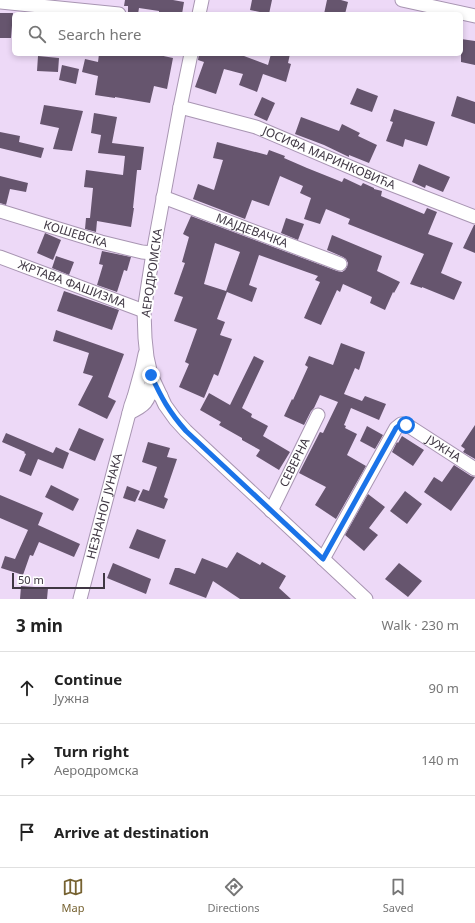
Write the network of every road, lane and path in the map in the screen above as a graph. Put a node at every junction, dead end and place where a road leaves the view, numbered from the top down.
1 (202, 0) edge
2 (402, 0) edge
3 (0, 2) edge
4 (99, 12) edge
5 (199, 12) edge
6 (457, 12) edge
7 (463, 13) edge
8 (475, 16) edge
9 (191, 56) edge
10 (180, 107) junction
11 (163, 197) junction
12 (0, 210) edge
13 (475, 217) edge
14 (153, 253) junction
15 (0, 257) edge
16 (340, 264) dead end
17 (144, 311) junction
18 (146, 344) junction
19 (155, 393) junction
20 (134, 406) junction
21 (171, 412) junction
22 (318, 415) dead end
23 (475, 469) edge
24 (271, 511) junction
25 (323, 559) junction
26 (80, 599) edge
27 (366, 599) edge

1 - 5 street
2 - 6 street
3 - 4 street
7 - 8 street
9 - 10 street, АЕРОДРОМСКА
10 - 11 street, АЕРОДРОМСКА
10 - 13 street, ЈОСИФА МАРИНКОВИЋА
11 - 14 street, АЕРОДРОМСКА
11 - 16 street, МАЈДЕВАЧКА
12 - 14 street, КОШЕВСКА
14 - 17 street, АЕРОДРОМСКА
15 - 17 street, ЖРТАВА ФАШИЗМА
17 - 18 street, АЕРОДРОМСКА
18 - 19 street, АЕРОДРОМСКА
18 - 20 street, НЕЗНАНОГ ЈУНАКА
19 - 20 street
19 - 21 street
20 - 21 street
20 - 26 street, НЕЗНАНОГ ЈУНАКА
21 - 24 street
22 - 24 street, СЕВЕРНА
23 - 25 street, ЈУЖНА
24 - 25 street
25 - 27 street

